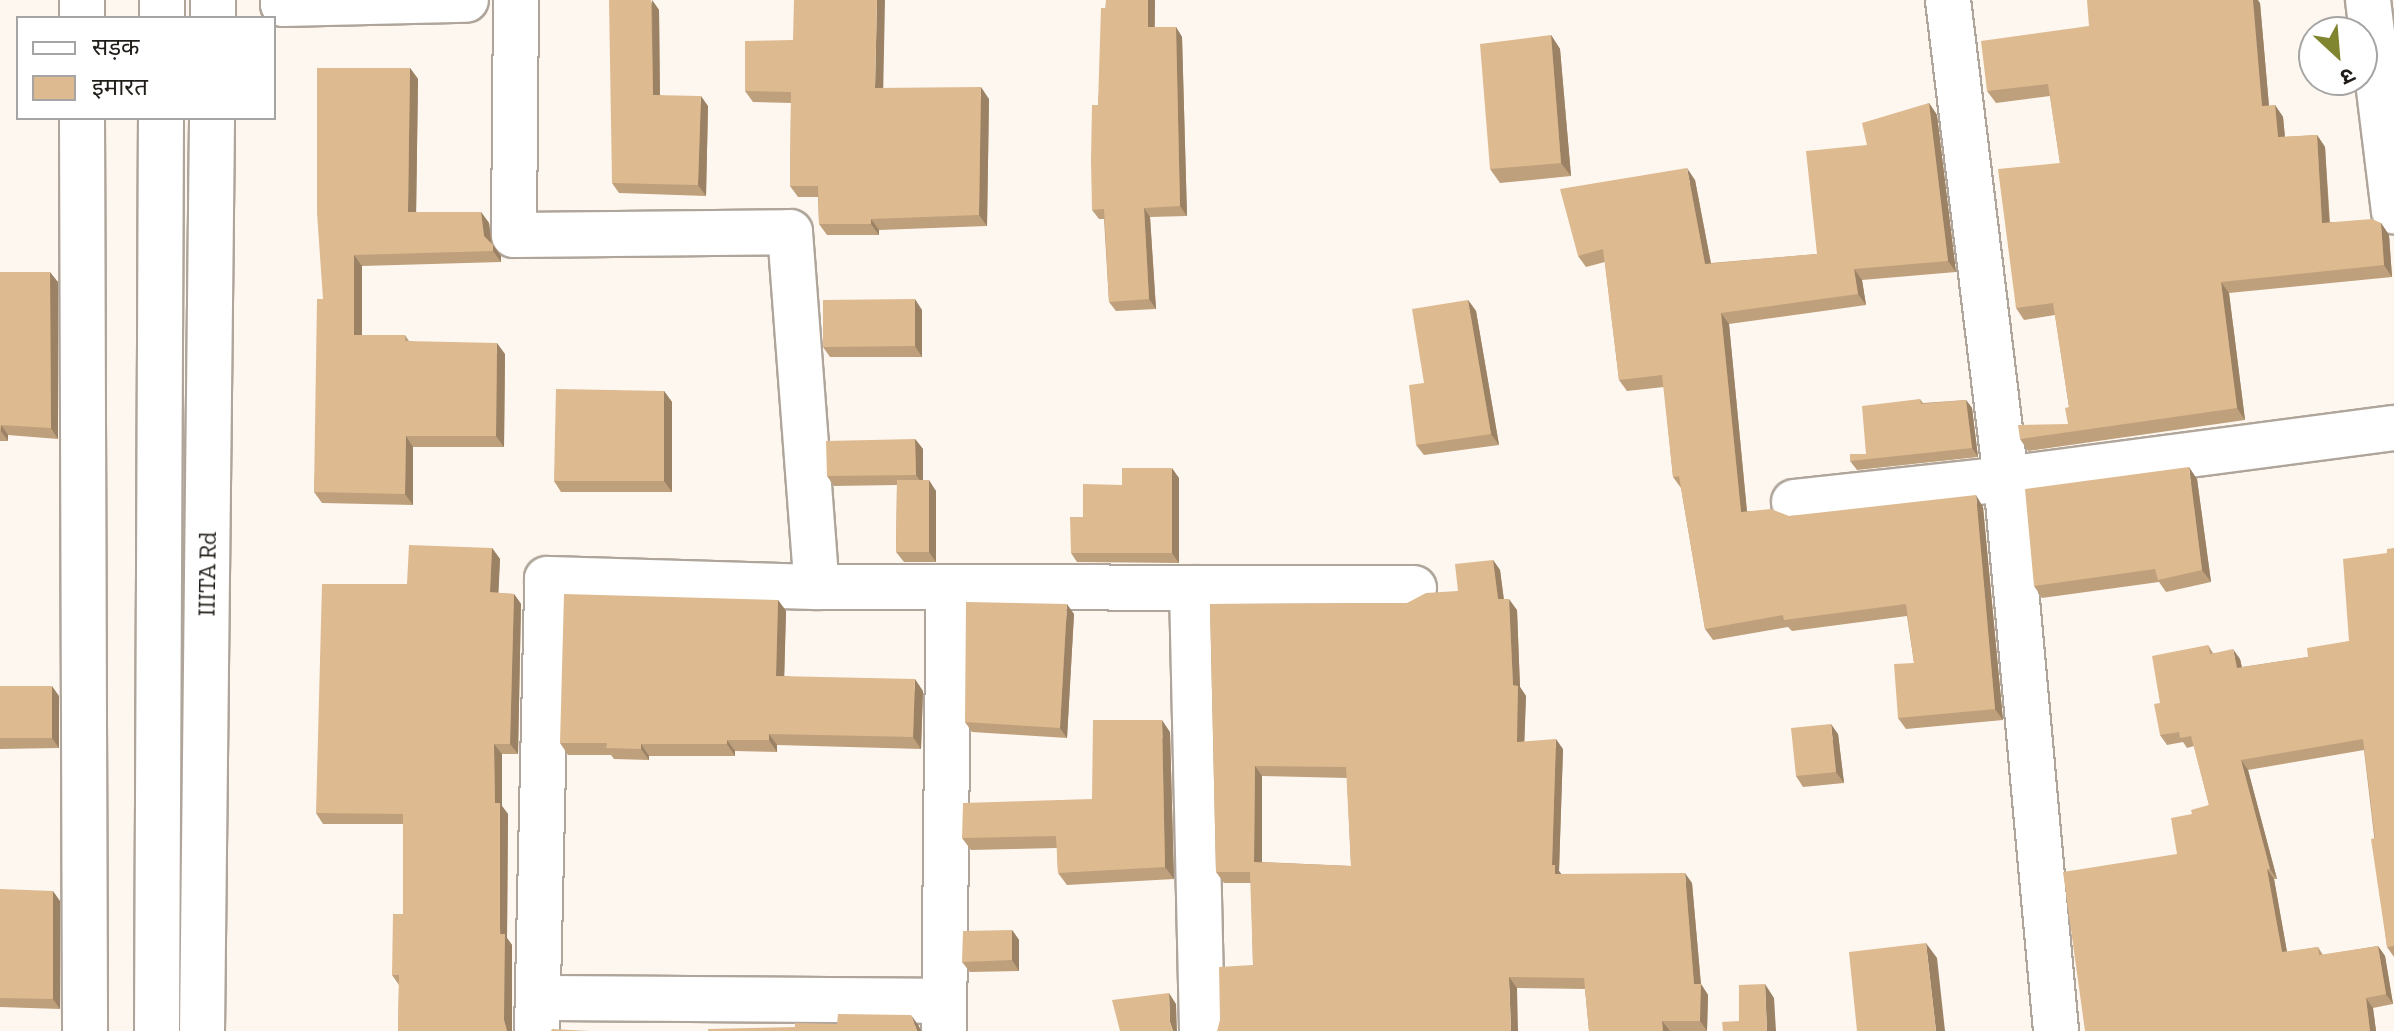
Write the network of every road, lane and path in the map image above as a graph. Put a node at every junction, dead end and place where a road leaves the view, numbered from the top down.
1 (283, 0) edge
2 (466, 0) edge
3 (516, 0) edge
4 (1948, 0) edge
5 (2368, 0) edge
6 (82, 120) edge
7 (161, 120) edge
8 (212, 120) edge
9 (2394, 211) edge
10 (2394, 428) edge
11 (2006, 479) junction
12 (1794, 502) dead end
13 (817, 587) junction
14 (949, 588) junction
15 (1192, 588) junction
16 (1414, 588) dead end
17 (538, 1015) edge
18 (944, 1016) edge
19 (85, 1031) edge
20 (157, 1031) edge
21 (202, 1031) edge
22 (1202, 1031) edge
23 (2056, 1031) edge

1 - 2 street
3 - 13 street
4 - 11 street
5 - 9 street
6 - 19 street
7 - 20 street, IIITA Rd
8 - 21 street, IIITA Rd
10 - 11 street
11 - 12 street
11 - 23 street
13 - 14 street
13 - 17 street
14 - 15 street
14 - 18 street
15 - 16 street
15 - 22 street
17 - 18 street

